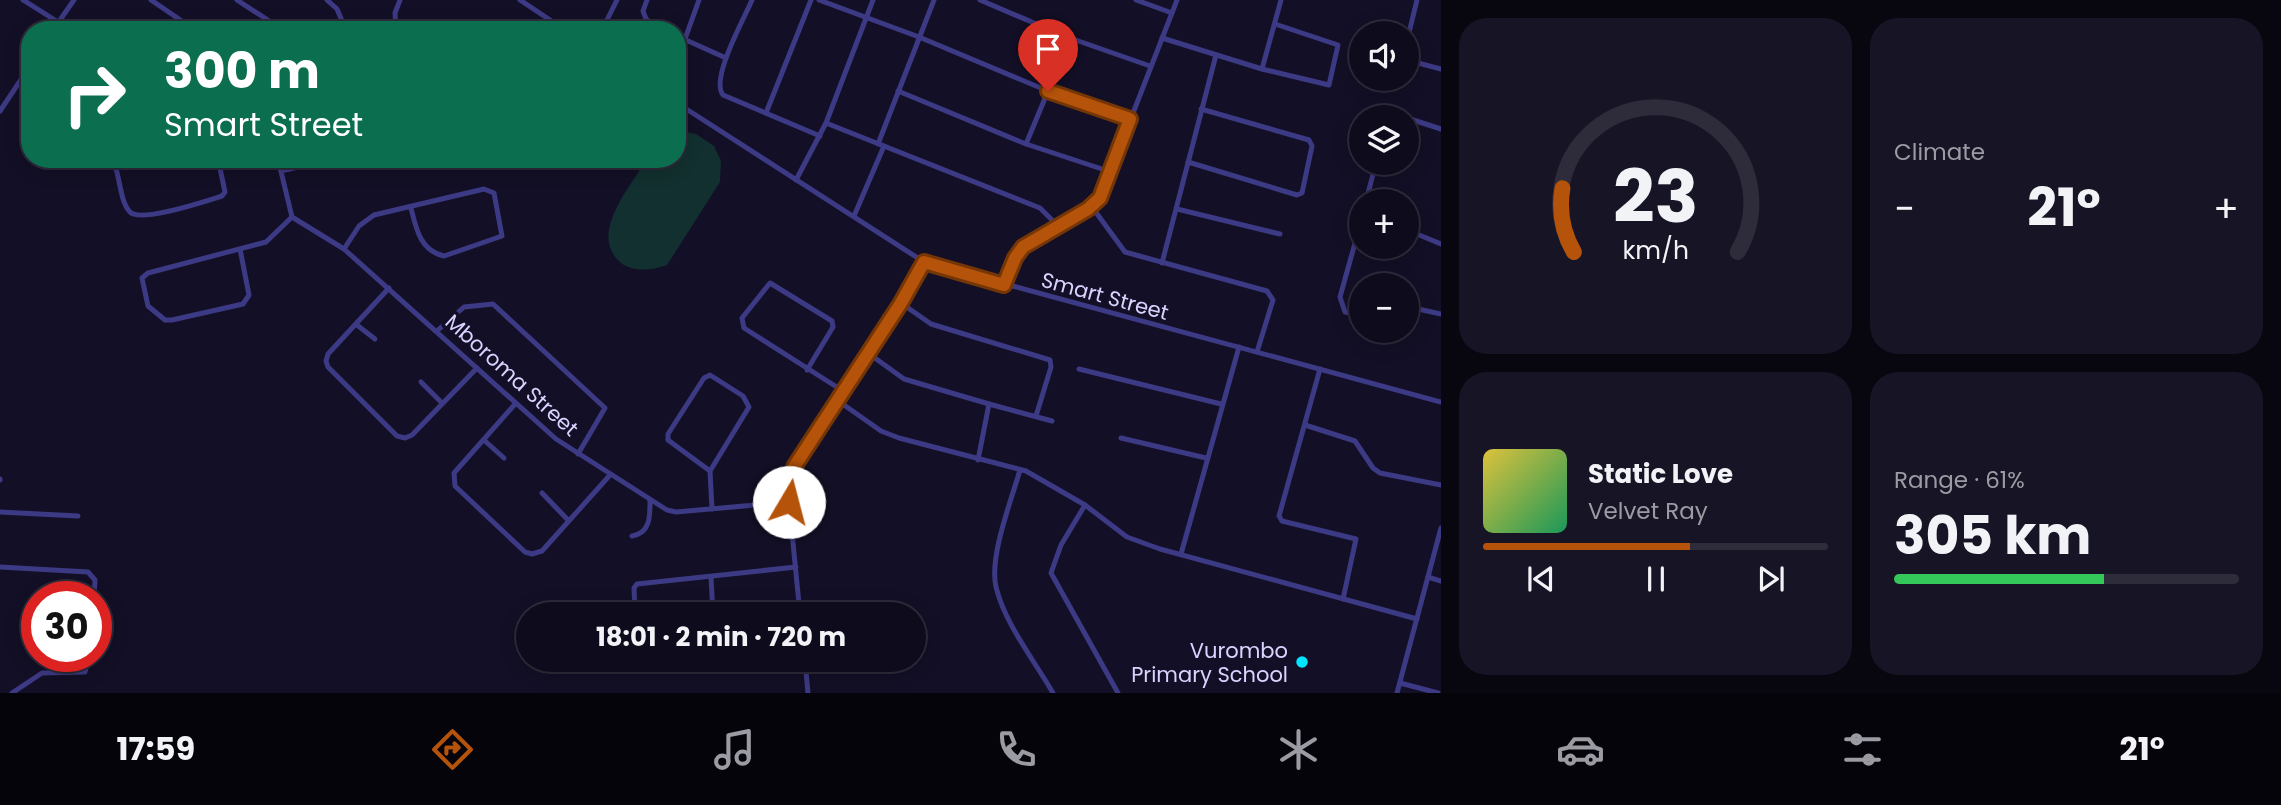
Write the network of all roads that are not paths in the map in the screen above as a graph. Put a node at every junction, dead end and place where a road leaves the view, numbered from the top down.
1 (23, 0) edge
2 (74, 0) edge
3 (150, 0) edge
4 (237, 0) edge
5 (327, 0) edge
6 (400, 0) edge
7 (520, 0) edge
8 (647, 0) edge
9 (699, 0) edge
10 (752, 0) edge
11 (811, 0) edge
12 (819, 0) edge
13 (873, 0) edge
14 (934, 0) edge
15 (980, 0) edge
16 (1136, 0) edge
17 (1177, 0) edge
18 (1281, 0) edge
19 (1417, 0) edge
20 (616, 1) edge
21 (1172, 13) junction
22 (866, 17) junction
23 (56, 21) edge
24 (59, 21) edge
25 (182, 21) edge
26 (269, 21) edge
27 (342, 21) edge
28 (395, 21) edge
29 (552, 21) edge
30 (607, 21) edge
31 (649, 21) edge
32 (1412, 21) edge
33 (1275, 24) junction
34 (686, 36) edge
35 (919, 37) junction
36 (1162, 38) junction
37 (686, 39) edge
38 (1216, 55) junction
39 (726, 58) junction
40 (1419, 63) edge
41 (1150, 66) junction
42 (1262, 69) junction
43 (1441, 69) edge
44 (21, 80) edge
45 (898, 91) junction
46 (1048, 91) junction
47 (686, 109) edge
48 (1200, 109) junction
49 (0, 111) edge
50 (766, 113) junction
51 (1130, 119) junction
52 (826, 122) junction
53 (1419, 122) edge
54 (1441, 129) edge
55 (820, 136) junction
56 (1026, 144) junction
57 (881, 145) junction
58 (1188, 163) junction
59 (117, 168) edge
60 (220, 168) edge
61 (280, 168) edge
62 (293, 168) edge
63 (281, 171) junction
64 (1111, 172) junction
65 (796, 180) junction
66 (1092, 207) junction
67 (411, 208) junction
68 (1177, 209) junction
69 (853, 216) junction
70 (292, 217) junction
71 (1058, 226) junction
72 (1280, 234) dead end
73 (1419, 235) edge
74 (1441, 244) edge
75 (240, 249) junction
76 (344, 249) junction
77 (1351, 259) edge
78 (924, 262) junction
79 (1162, 263) junction
80 (1004, 285) junction
81 (389, 288) junction
82 (901, 303) junction
83 (1419, 309) edge
84 (1349, 313) edge
85 (1441, 314) edge
86 (357, 325) junction
87 (438, 330) junction
88 (375, 340) dead end
89 (1239, 347) junction
90 (1257, 352) junction
91 (867, 353) junction
92 (477, 368) junction
93 (1079, 369) dead end
94 (1320, 369) junction
95 (807, 370) junction
96 (421, 382) dead end
97 (843, 391) junction
98 (837, 400) junction
99 (1441, 402) edge
100 (442, 403) junction
101 (516, 403) junction
102 (989, 404) junction
103 (1221, 404) junction
104 (1036, 416) junction
105 (1052, 421) dead end
106 (1305, 425) junction
107 (1121, 438) dead end
108 (485, 441) junction
109 (578, 454) junction
110 (504, 458) dead end
111 (1206, 458) junction
112 (978, 460) junction
113 (1020, 470) junction
114 (710, 471) junction
115 (610, 475) junction
116 (1441, 485) edge
117 (542, 493) dead end
118 (650, 500) junction
119 (789, 502) junction
120 (1084, 505) junction
121 (712, 509) junction
122 (0, 512) edge
123 (78, 516) dead end
124 (568, 520) junction
125 (1441, 528) edge
126 (632, 536) dead end
127 (1181, 554) junction
128 (796, 567) junction
129 (0, 568) edge
130 (711, 577) junction
131 (1428, 577) junction
132 (95, 581) edge
133 (1441, 581) edge
134 (1343, 599) junction
135 (635, 602) edge
136 (712, 602) edge
137 (799, 602) edge
138 (1417, 619) junction
139 (85, 672) edge
140 (806, 672) edge
141 (1400, 682) junction
142 (12, 693) edge
143 (808, 693) edge
144 (1052, 693) edge
145 (1118, 693) edge
146 (1397, 693) edge
147 (1438, 693) edge

1 - 23 street
2 - 24 street
3 - 25 street
4 - 26 street
5 - 27 street
6 - 28 street
7 - 29 street
8 - 31 street
9 - 34 street
10 - 39 street
11 - 50 street
12 - 22 street
13 - 22 street
14 - 35 street
15 - 41 street
16 - 21 street
17 - 21 street
18 - 33 street
19 - 32 street
20 - 30 street
21 - 36 street
22 - 35 street
22 - 52 street
33 - 42 street
33 - 42 street
35 - 45 street
35 - 46 street
36 - 38 street
36 - 41 street
37 - 39 street
38 - 42 street
38 - 48 street
39 - 50 street
40 - 43 street
41 - 51 street
44 - 49 street
45 - 56 street
45 - 57 street
46 - 51 street
46 - 56 street
47 - 65 street, Smart Street
48 - 58 street
48 - 58 street
50 - 55 street
51 - 64 street
52 - 55 street
52 - 57 street
53 - 54 street
55 - 65 street
56 - 64 street
57 - 69 street
57 - 71 street
58 - 68 street
59 - 60 street
61 - 63 street
62 - 63 street
63 - 70 street
64 - 66 street
65 - 69 street, Smart Street
66 - 71 street
66 - 79 street
67 - 67 street
67 - 76 street
68 - 72 street
68 - 79 street
69 - 78 street, Smart Street
70 - 75 street
70 - 76 street, Mboroma Street
71 - 80 street
73 - 74 street
75 - 75 street
76 - 81 street, Mboroma Street
77 - 84 street
78 - 80 street, Smart Street
78 - 82 street
79 - 90 street
80 - 89 street, Smart Street
81 - 86 street
81 - 87 street, Mboroma Street
82 - 91 street
82 - 104 street
83 - 85 street
86 - 88 street
86 - 100 street
87 - 92 street, Mboroma Street
87 - 109 street
89 - 90 street, Smart Street
89 - 103 street
90 - 94 street, Smart Street
91 - 97 street
91 - 102 street
92 - 100 street
92 - 101 street, Mboroma Street
93 - 103 street
94 - 99 street, Smart Street
94 - 106 street
95 - 95 street
95 - 97 street
96 - 100 street
97 - 98 street
98 - 112 street
98 - 119 street
101 - 108 street
101 - 109 street, Mboroma Street
102 - 104 street
102 - 112 street
103 - 111 street
104 - 105 street
106 - 116 street
106 - 134 street
107 - 111 street
108 - 110 street
108 - 124 street
109 - 115 street, Mboroma Street
111 - 127 street
112 - 113 street
113 - 120 street
113 - 144 street
114 - 114 street
114 - 121 street
115 - 118 street, Mboroma Street
115 - 124 street
117 - 124 street
118 - 121 street, Mboroma Street
118 - 126 street
119 - 121 street, Mboroma Street
119 - 128 street
120 - 127 street
120 - 145 street
122 - 123 street
125 - 131 street
127 - 134 street
128 - 130 street
128 - 137 street
129 - 132 street
130 - 135 street
130 - 136 street
131 - 133 street
131 - 138 street
134 - 138 street
138 - 141 street
139 - 142 street
140 - 143 street
141 - 146 street
141 - 147 street

